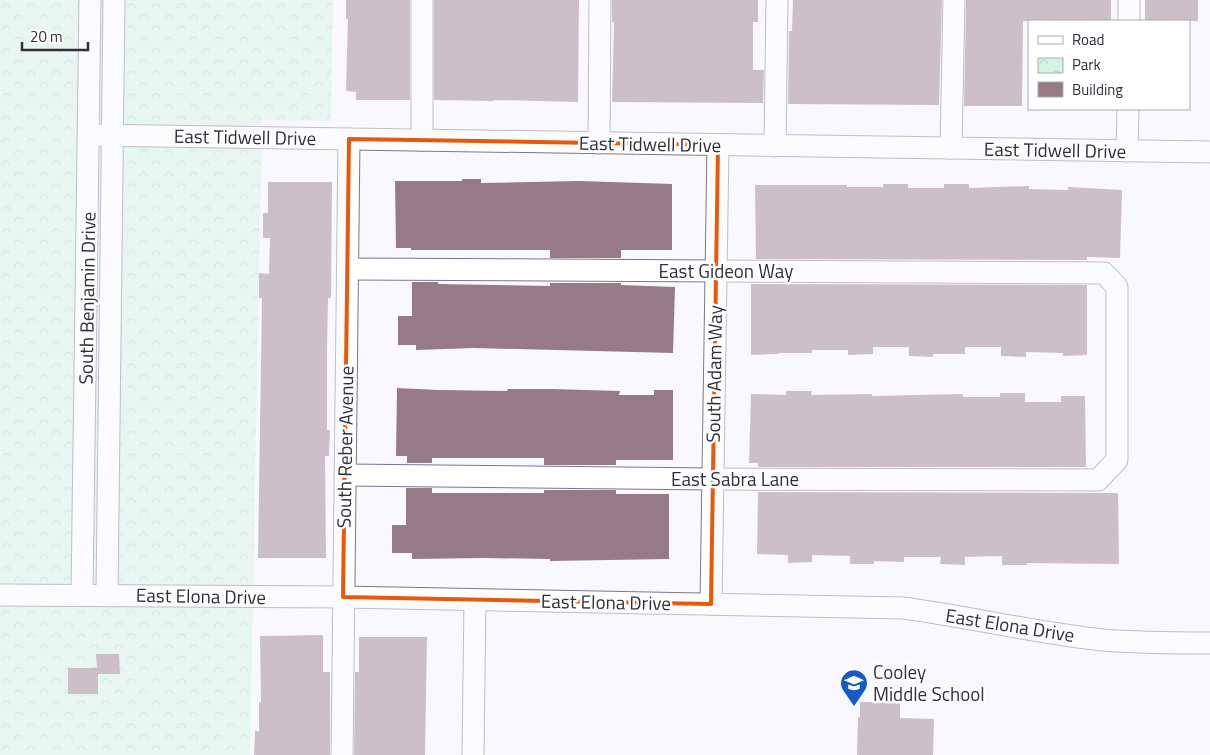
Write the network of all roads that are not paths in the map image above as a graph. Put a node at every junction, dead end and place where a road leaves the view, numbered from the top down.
1 (90, 0) edge
2 (114, 0) edge
3 (422, 0) edge
4 (600, 0) edge
5 (777, 0) edge
6 (954, 0) edge
7 (1129, 0) edge
8 (1129, 20) edge
9 (1128, 110) edge
10 (89, 135) junction
11 (114, 135) junction
12 (349, 139) junction
13 (422, 140) junction
14 (599, 143) junction
15 (718, 145) junction
16 (775, 146) junction
17 (951, 148) junction
18 (1127, 151) junction
19 (1210, 152) edge
20 (348, 269) junction
21 (716, 271) junction
22 (1117, 460) joint
23 (345, 475) junction
24 (713, 479) junction
25 (0, 595) edge
26 (107, 595) junction
27 (82, 596) junction
28 (343, 597) junction
29 (475, 600) junction
30 (711, 604) junction
31 (1210, 643) edge
32 (342, 755) edge
33 (473, 755) edge

1 - 10 street, South Benjamin Drive
2 - 11 street, South Benjamin Drive
3 - 13 street
4 - 14 street
5 - 16 street
6 - 17 street
7 - 8 street
9 - 18 street
10 - 11 street, East Tidwell Drive
10 - 27 street, South Benjamin Drive
11 - 12 street, East Tidwell Drive
11 - 26 street, South Benjamin Drive
12 - 13 street, East Tidwell Drive
12 - 20 street, South Reber Avenue
13 - 14 street, East Tidwell Drive
14 - 15 street, East Tidwell Drive
15 - 16 street, East Tidwell Drive
15 - 21 street, South Adam Way
16 - 17 street, East Tidwell Drive
17 - 18 street, East Tidwell Drive
18 - 19 street, East Tidwell Drive
20 - 21 street, East Gideon Way
20 - 23 street, South Reber Avenue
21 - 22 street, East Gideon Way
21 - 24 street, South Adam Way
22 - 24 street, East Sabra Lane
23 - 24 street, East Sabra Lane
23 - 28 street, South Reber Avenue
24 - 30 street, South Adam Way
25 - 27 street, East Elona Drive
26 - 27 street, East Elona Drive
26 - 28 street, East Elona Drive
28 - 29 street, East Elona Drive
28 - 32 street, South Reber Avenue
29 - 30 street, East Elona Drive
29 - 33 street
30 - 31 street, East Elona Drive

